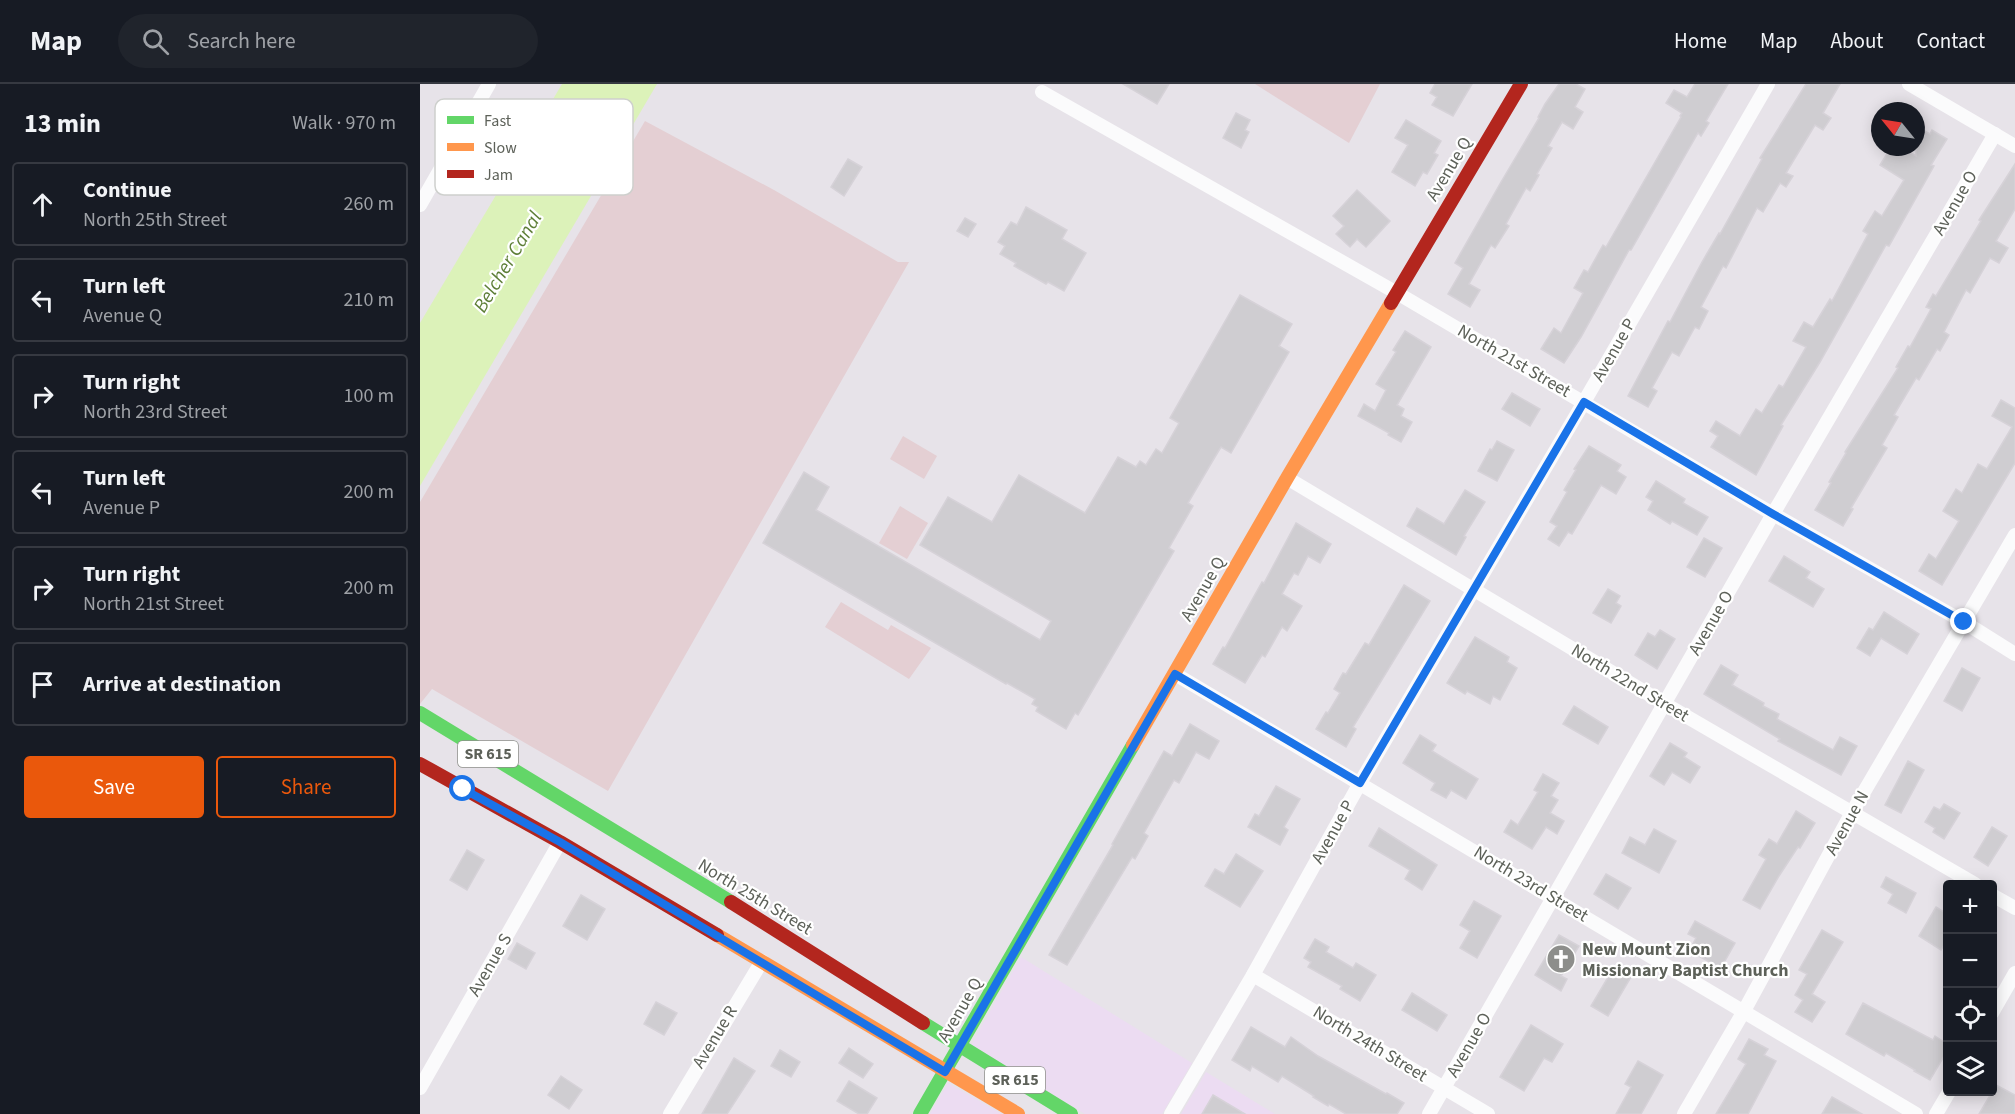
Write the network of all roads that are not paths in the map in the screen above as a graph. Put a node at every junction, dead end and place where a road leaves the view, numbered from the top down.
1 (489, 84) edge
2 (1521, 84) edge
3 (1768, 84) edge
4 (1909, 84) edge
5 (1042, 92) dead end
6 (480, 99) edge
7 (1995, 134) junction
8 (2015, 146) edge
9 (435, 179) edge
10 (420, 205) edge
11 (1397, 293) junction
12 (1584, 402) junction
13 (1287, 478) junction
14 (1773, 514) junction
15 (2015, 535) edge
16 (1473, 589) junction
17 (1964, 622) junction
18 (2015, 654) edge
19 (1175, 674) junction
20 (1665, 704) junction
21 (420, 712) edge
22 (420, 728) edge
23 (448, 730) junction
24 (420, 764) edge
25 (1360, 783) junction
26 (1851, 814) junction
27 (560, 842) junction
28 (1966, 880) edge
29 (1553, 897) junction
30 (1997, 898) edge
31 (2015, 908) edge
32 (762, 961) junction
33 (2015, 973) edge
34 (1253, 975) junction
35 (1997, 1004) edge
36 (1744, 1011) junction
37 (960, 1047) junction
38 (945, 1072) junction
39 (420, 1088) edge
40 (1444, 1088) junction
41 (1947, 1096) edge
42 (670, 1114) edge
43 (920, 1114) edge
44 (1018, 1114) edge
45 (1071, 1114) edge
46 (1171, 1114) edge
47 (1429, 1114) edge
48 (1488, 1114) edge
49 (1684, 1114) edge
50 (1916, 1114) edge
51 (1936, 1114) edge

1 - 6 street
2 - 11 main road, Avenue Q
3 - 12 street, Avenue P
4 - 7 street
5 - 11 street, North 21st Street
7 - 8 street
7 - 14 street, Avenue O
9 - 10 street
11 - 12 street, North 21st Street
11 - 13 main road, Avenue Q
12 - 14 street, North 21st Street
12 - 16 street, Avenue P
13 - 16 street, North 22nd Street
13 - 19 main road, Avenue Q
14 - 17 street, North 21st Street
14 - 20 street, Avenue O
15 - 17 street, Avenue N
16 - 20 street, North 22nd Street
16 - 25 street, Avenue P
17 - 18 street, North 21st Street
17 - 26 street, Avenue N
19 - 25 street, North 23rd Street
19 - 37 main road, Avenue Q
20 - 26 street, North 22nd Street
20 - 29 street, Avenue O
21 - 23 main road, North 25th Street / SR 615
22 - 23 main road
23 - 37 main road, North 25th Street / SR 615
24 - 27 main road, SR 615
25 - 29 street, North 23rd Street
25 - 34 street, Avenue P
26 - 28 street, North 22nd Street
26 - 36 street, Avenue N
27 - 32 main road, SR 615
27 - 39 street, Avenue S
29 - 36 street, North 23rd Street
29 - 40 street, Avenue O
30 - 31 street
32 - 38 main road, SR 615
32 - 42 street, Avenue R
33 - 35 street
34 - 40 street, North 24th Street
34 - 46 street, Avenue P
36 - 49 street, Avenue N
36 - 50 street, North 23rd Street
37 - 38 main road, Avenue Q
37 - 45 main road, North 25th Street / SR 615
38 - 43 main road, Avenue Q
38 - 44 main road, SR 615
40 - 47 street, Avenue O
40 - 48 street, North 24th Street
41 - 51 street

